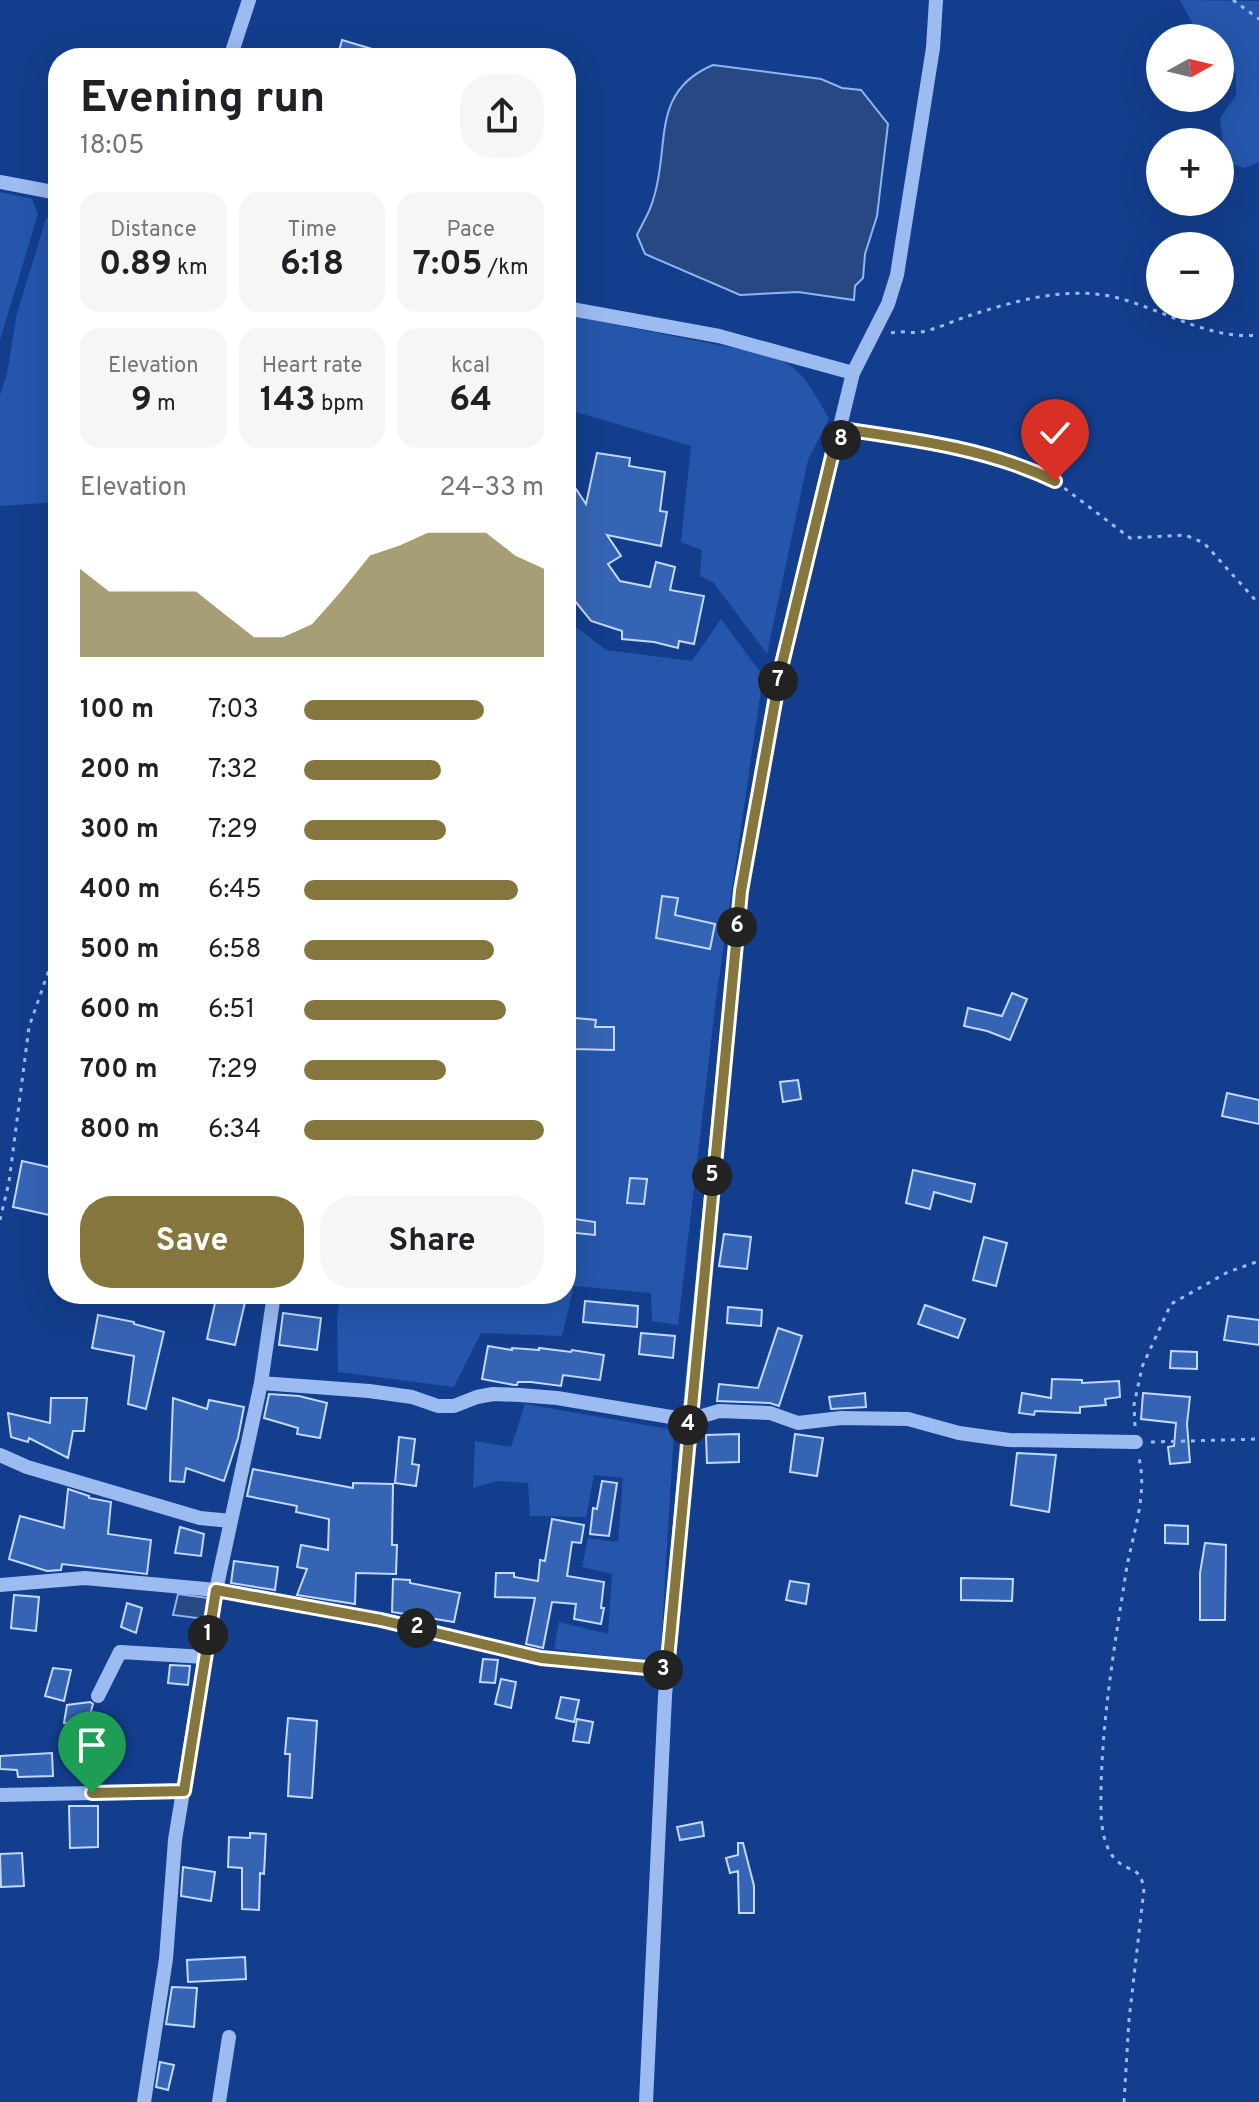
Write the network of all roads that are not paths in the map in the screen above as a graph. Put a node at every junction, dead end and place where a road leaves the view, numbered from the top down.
1 (249, 0) edge
2 (936, 0) edge
3 (233, 48) edge
4 (0, 182) edge
5 (48, 191) edge
6 (576, 310) edge
7 (853, 373) junction
8 (273, 1304) edge
9 (261, 1383) junction
10 (689, 1420) junction
11 (1136, 1442) road end
12 (0, 1455) edge
13 (231, 1521) junction
14 (0, 1585) edge
15 (216, 1590) junction
16 (205, 1657) junction
17 (667, 1670) junction
18 (98, 1696) dead end
19 (184, 1791) junction
20 (0, 1795) edge
21 (229, 2037) dead end
22 (144, 2102) edge
23 (219, 2102) edge
24 (646, 2102) edge

1 - 3 street
2 - 7 street
4 - 5 street
6 - 7 street
7 - 10 street
8 - 9 street
9 - 10 street
9 - 13 street
10 - 11 street
10 - 17 street
12 - 13 street
13 - 15 street
14 - 15 street
15 - 16 street
15 - 17 street
16 - 18 street
16 - 19 street
17 - 24 street
19 - 20 street
19 - 22 street
21 - 23 street

